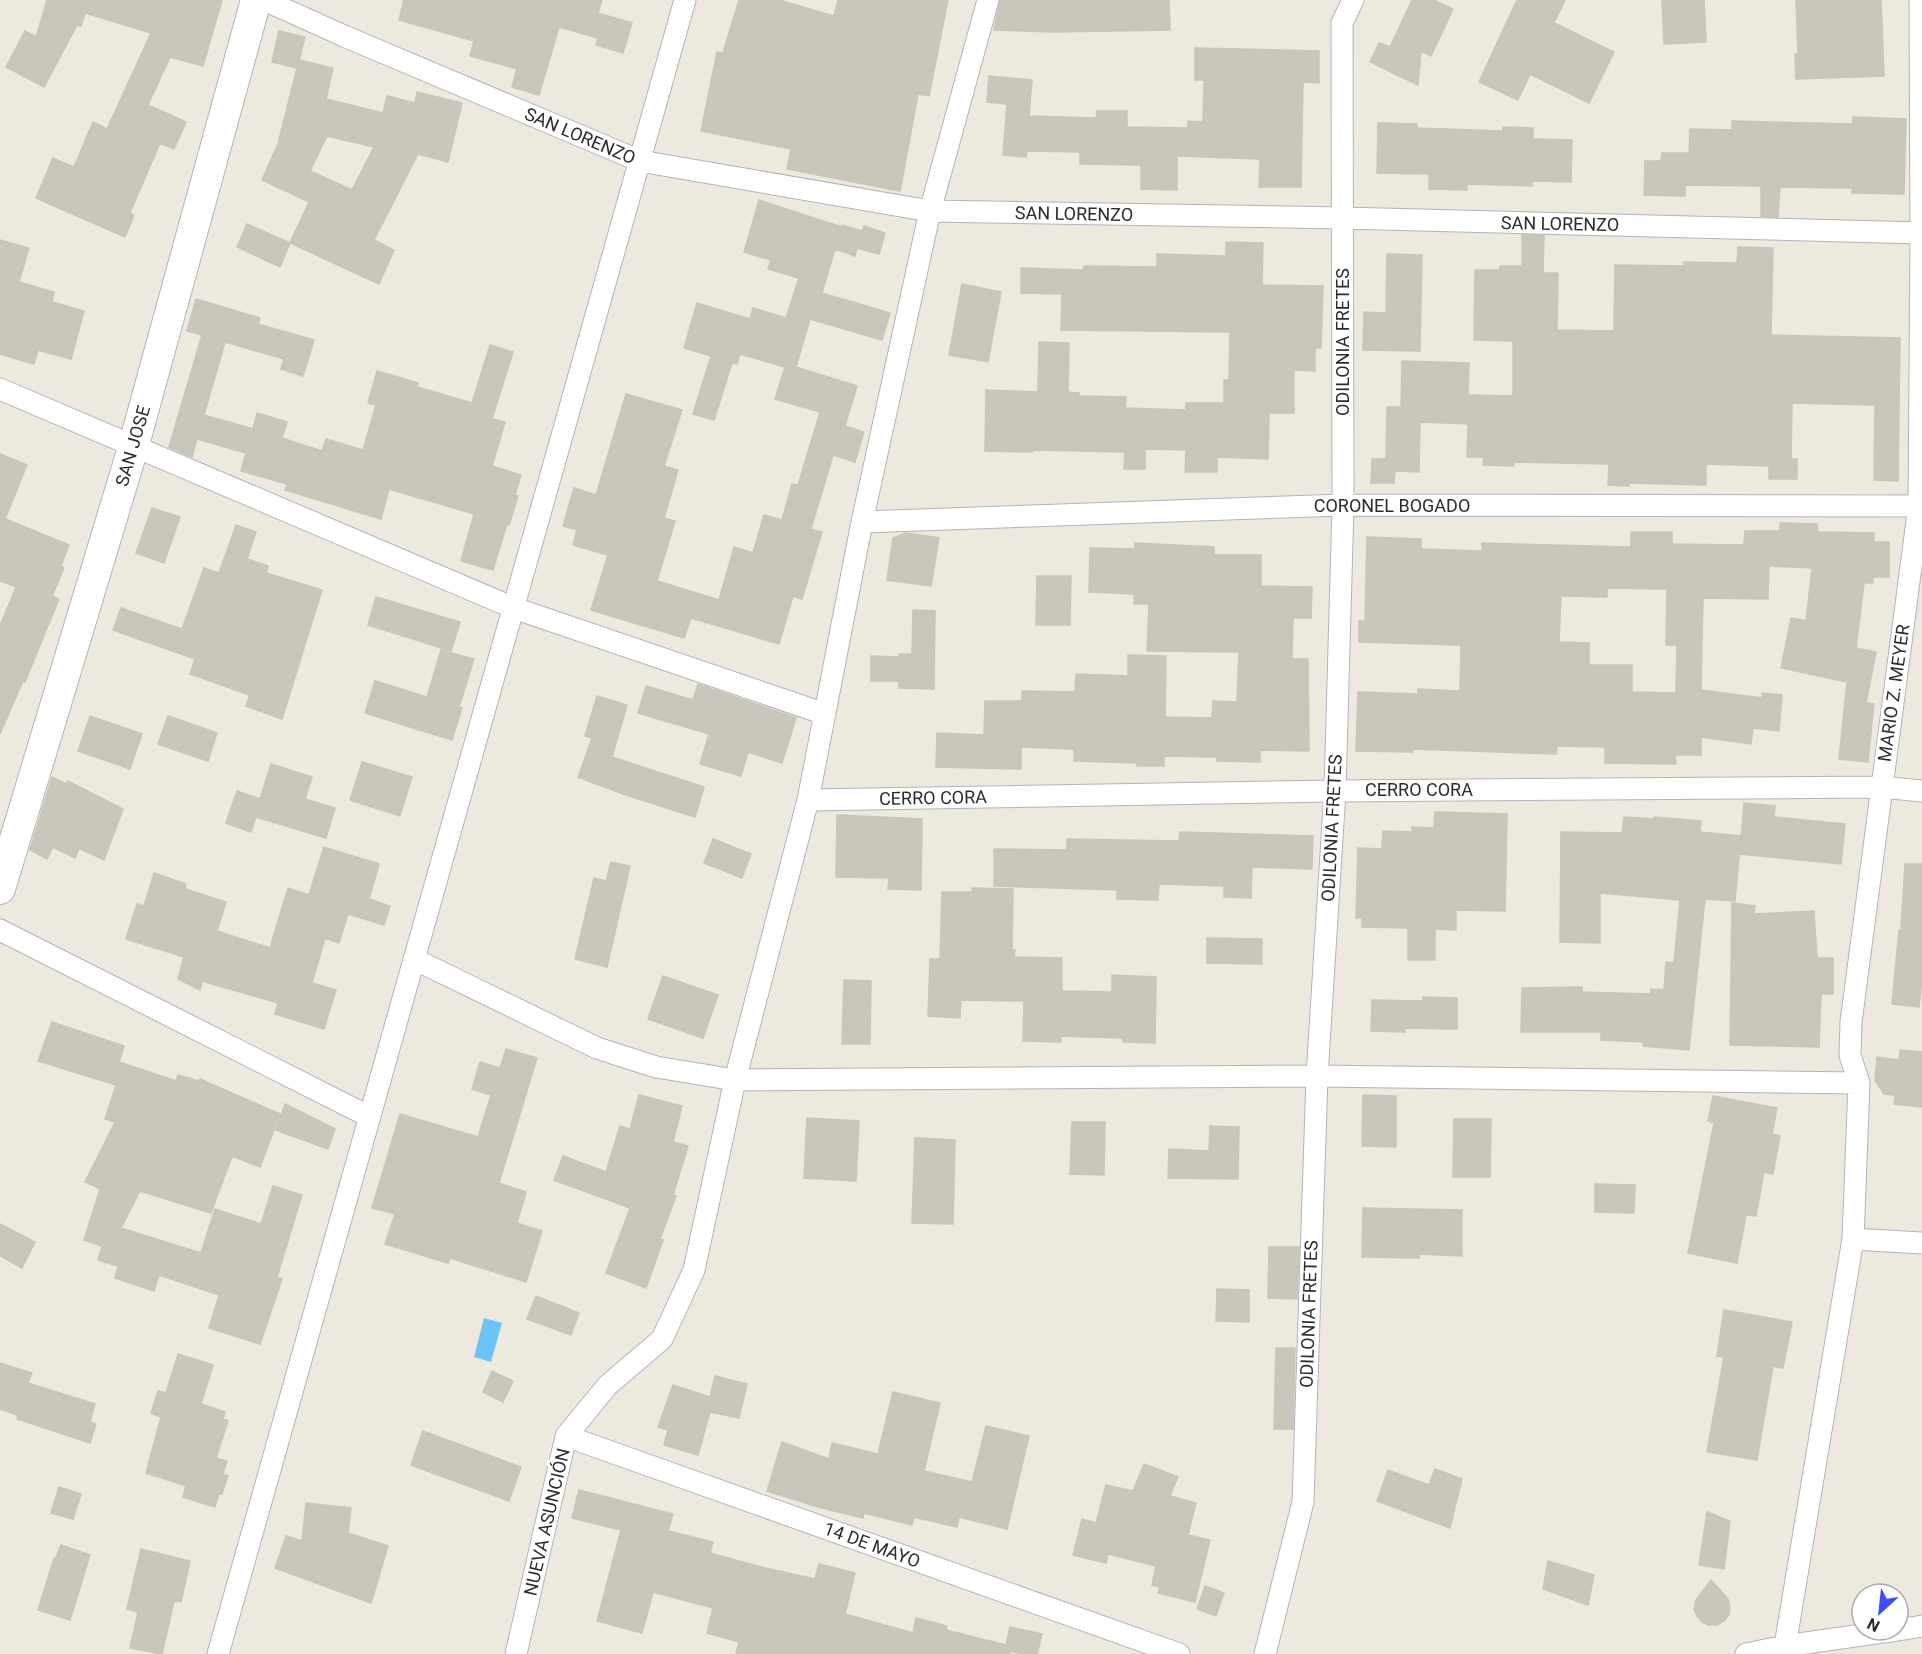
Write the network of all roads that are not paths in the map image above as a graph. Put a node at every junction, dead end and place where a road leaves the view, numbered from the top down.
1 (256, 0) edge
2 (264, 0) edge
3 (685, 0) edge
4 (988, 0) edge
5 (1353, 0) edge
6 (1920, 0) edge
7 (640, 161) junction
8 (930, 211) junction
9 (1343, 219) junction
10 (1922, 232) edge
11 (0, 389) edge
12 (133, 447) junction
13 (1343, 505) junction
14 (1920, 506) edge
15 (862, 522) junction
16 (514, 608) junction
17 (825, 714) junction
18 (1882, 787) junction
19 (1335, 791) junction
20 (1922, 791) edge
21 (808, 800) junction
22 (0, 889) edge
23 (0, 930) edge
24 (414, 959) junction
25 (1317, 1076) junction
26 (735, 1080) junction
27 (1859, 1083) junction
28 (370, 1118) junction
29 (1853, 1239) junction
30 (1922, 1243) edge
31 (566, 1436) junction
32 (1850, 1637) edge
33 (1785, 1646) junction
34 (218, 1654) edge
35 (516, 1654) edge
36 (1179, 1654) edge
37 (1265, 1654) edge
38 (1746, 1654) edge

1 - 12 street, SAN JOSE
2 - 7 street, SAN LORENZO
3 - 7 street
4 - 8 street, NUEVA ASUNCIÓN
5 - 9 street, ODILONIA FRETES
6 - 10 street, MARIO Z. MEYER
7 - 8 street, SAN LORENZO
7 - 16 street
8 - 9 street, SAN LORENZO
8 - 15 street, NUEVA ASUNCIÓN
9 - 10 street, SAN LORENZO
9 - 13 street, ODILONIA FRETES
10 - 14 street, MARIO Z. MEYER
11 - 12 street
12 - 16 street
12 - 22 street, SAN JOSE
13 - 14 street, CORONEL BOGADO
13 - 15 street, CORONEL BOGADO
13 - 19 street, ODILONIA FRETES
14 - 18 street, MARIO Z. MEYER
15 - 17 street, NUEVA ASUNCIÓN
16 - 17 street
16 - 24 street
17 - 21 street, NUEVA ASUNCIÓN
18 - 19 street, CERRO CORA
18 - 20 street, CERRO CORA
18 - 27 street, MARIO Z. MEYER
19 - 21 street, CERRO CORA
19 - 25 street, ODILONIA FRETES
21 - 26 street, NUEVA ASUNCIÓN
23 - 28 street
24 - 26 street
24 - 28 street
25 - 26 street
25 - 27 street
25 - 37 street, ODILONIA FRETES
26 - 31 street, NUEVA ASUNCIÓN
27 - 29 street, MARIO Z. MEYER
28 - 34 street
29 - 30 street
29 - 33 street, MARIO Z. MEYER
31 - 35 street, NUEVA ASUNCIÓN
31 - 36 street, 14 DE MAYO
32 - 33 street
33 - 38 street

